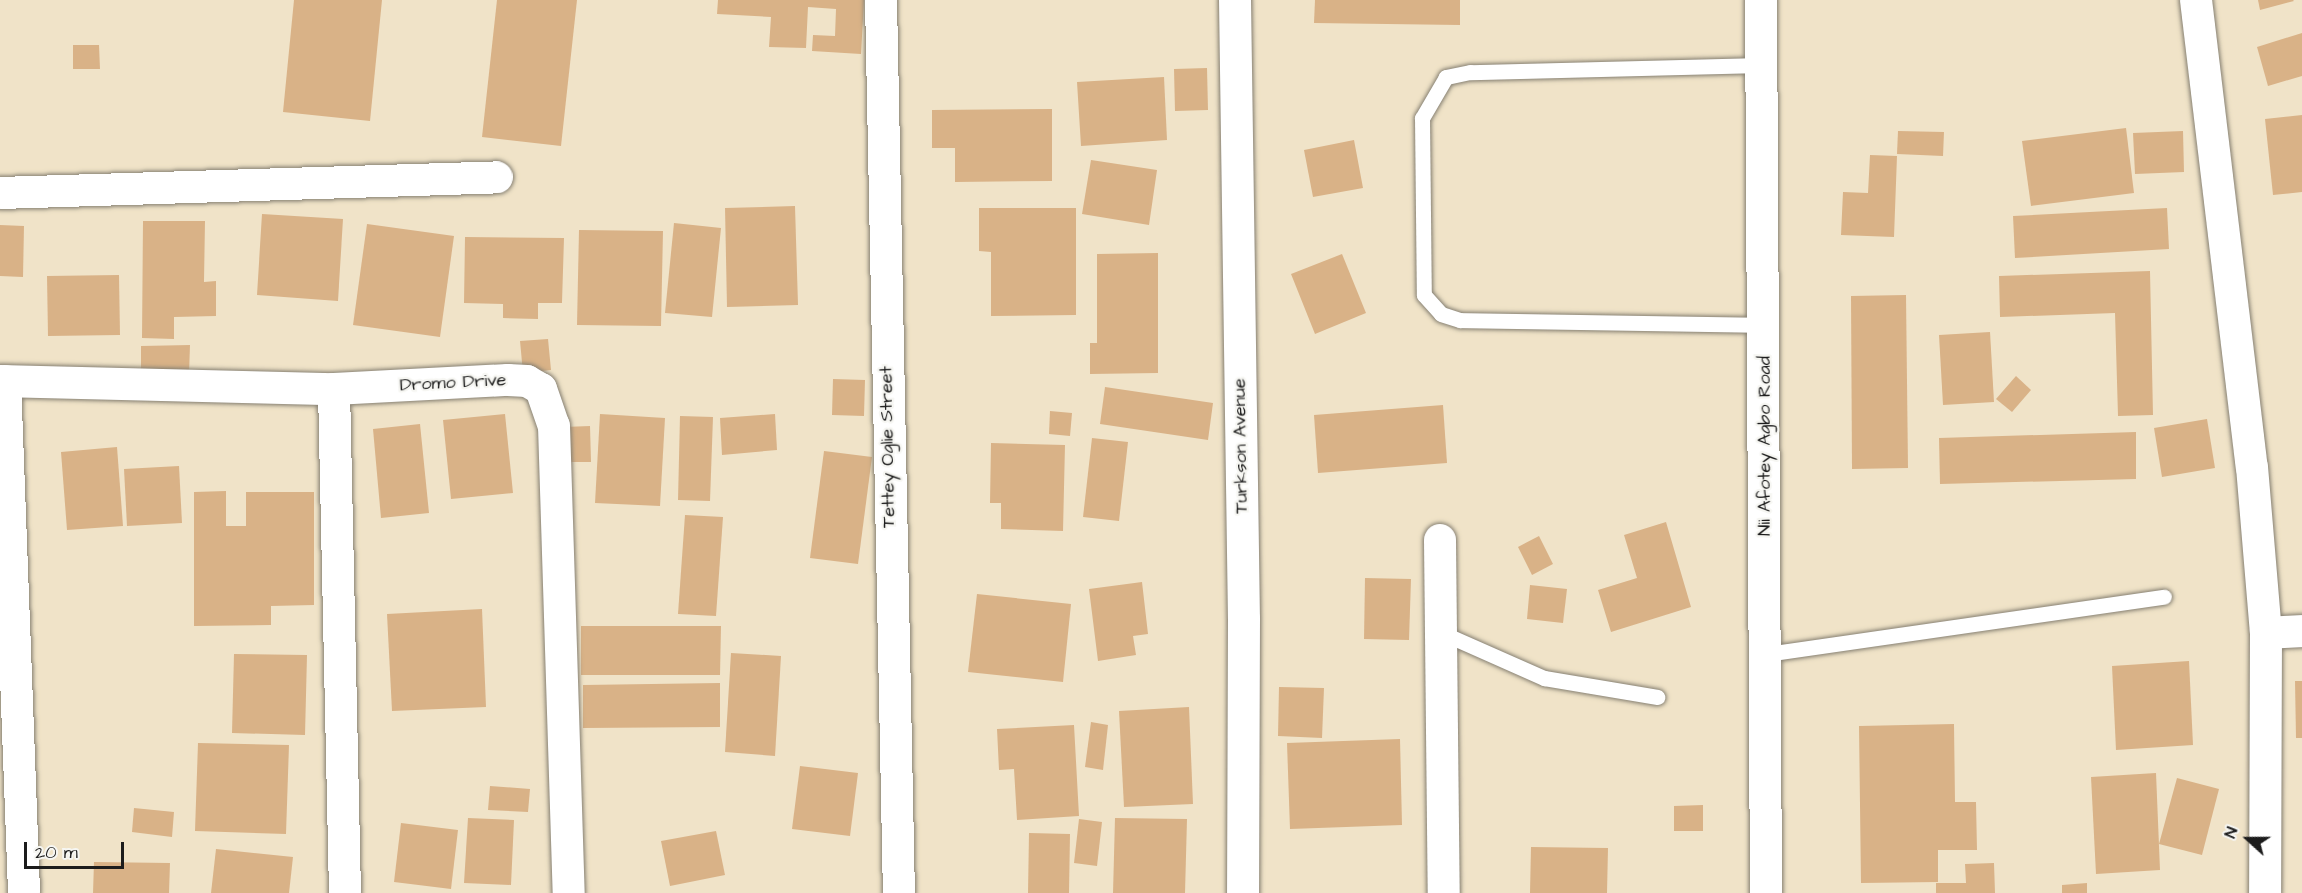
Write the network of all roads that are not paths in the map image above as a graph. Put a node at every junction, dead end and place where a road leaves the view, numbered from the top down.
1 (881, 0) edge
2 (1235, 0) edge
3 (1761, 0) edge
4 (2196, 0) edge
5 (1762, 65) junction
6 (497, 177) dead end
7 (0, 193) edge
8 (1764, 325) junction
9 (2, 381) edge
10 (334, 389) junction
11 (1440, 540) dead end
12 (2164, 597) dead end
13 (2302, 631) edge
14 (1440, 632) junction
15 (2266, 633) junction
16 (1766, 654) junction
17 (1657, 697) dead end
18 (24, 893) edge
19 (345, 893) edge
20 (569, 893) edge
21 (899, 893) edge
22 (1243, 893) edge
23 (1444, 893) edge
24 (1766, 893) edge
25 (2265, 893) edge

1 - 21 street, Tettey Oglie Street
2 - 22 street, Turkson Avenue
3 - 5 street, Nii Afotey Agbo Road
4 - 15 street
5 - 8 street, Nii Afotey Agbo Road
5 - 8 lane
6 - 7 street
8 - 16 street, Nii Afotey Agbo Road
9 - 10 street, Dromo Drive
9 - 18 street
10 - 19 street
10 - 20 street, Dromo Drive
11 - 14 street
12 - 16 lane
13 - 15 street
14 - 17 lane
14 - 23 street
15 - 25 street
16 - 24 street, Nii Afotey Agbo Road

